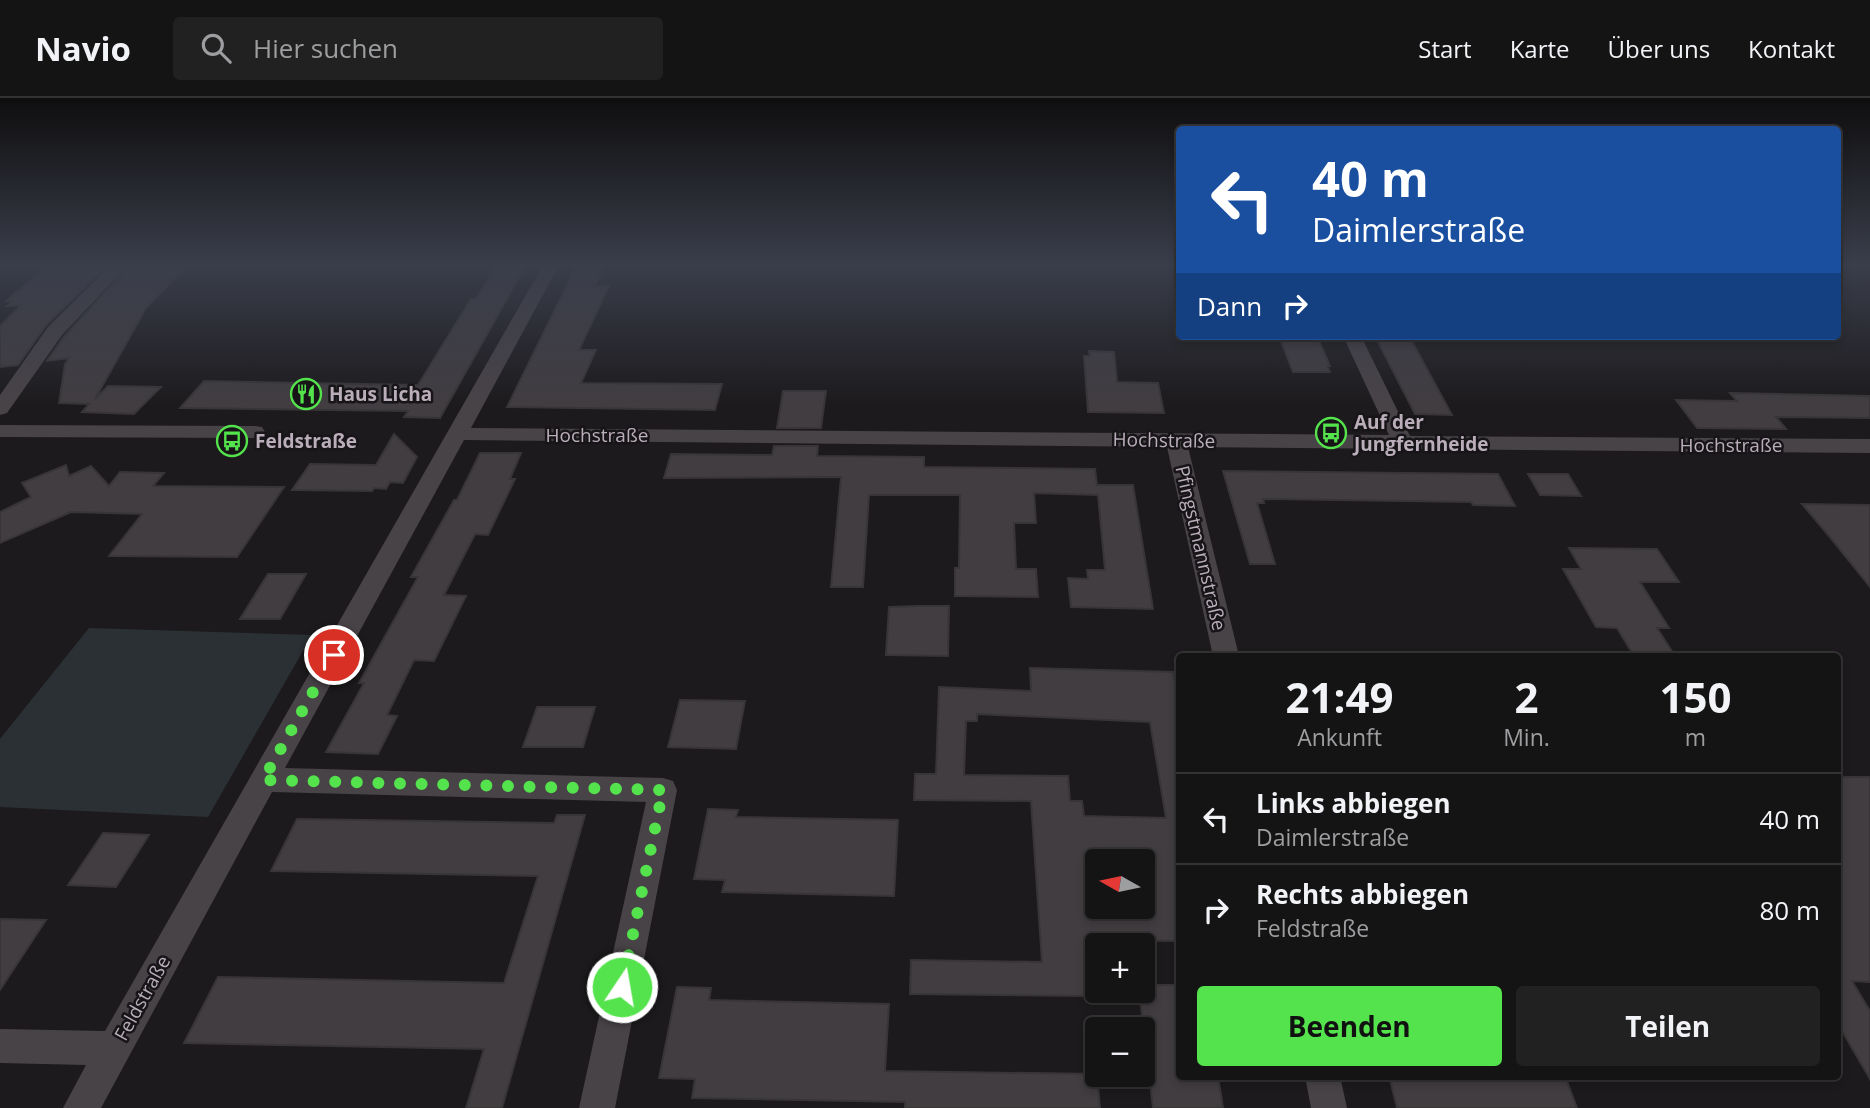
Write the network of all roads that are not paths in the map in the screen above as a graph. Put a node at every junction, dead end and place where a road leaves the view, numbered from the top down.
1 (74, 312) edge
2 (525, 312) edge
3 (1354, 340) edge
4 (0, 409) edge
5 (0, 431) edge
6 (255, 432) dead end
7 (458, 435) junction
8 (1176, 441) junction
9 (1403, 443) junction
10 (1870, 446) edge
11 (1225, 653) edge
12 (263, 780) junction
13 (0, 1046) edge
14 (114, 1048) junction
15 (1323, 1080) edge
16 (81, 1108) edge
17 (597, 1108) edge
18 (1329, 1108) edge

1 - 4 street
2 - 7 street, Feldstraße
3 - 9 street
5 - 6 street
7 - 8 street, Hochstraße
7 - 12 street, Feldstraße
8 - 9 street, Hochstraße
8 - 11 street, Pfingstmannstraße
9 - 10 street, Hochstraße
12 - 14 street, Feldstraße
12 - 17 street
13 - 14 street
14 - 16 street, Feldstraße
15 - 18 street

